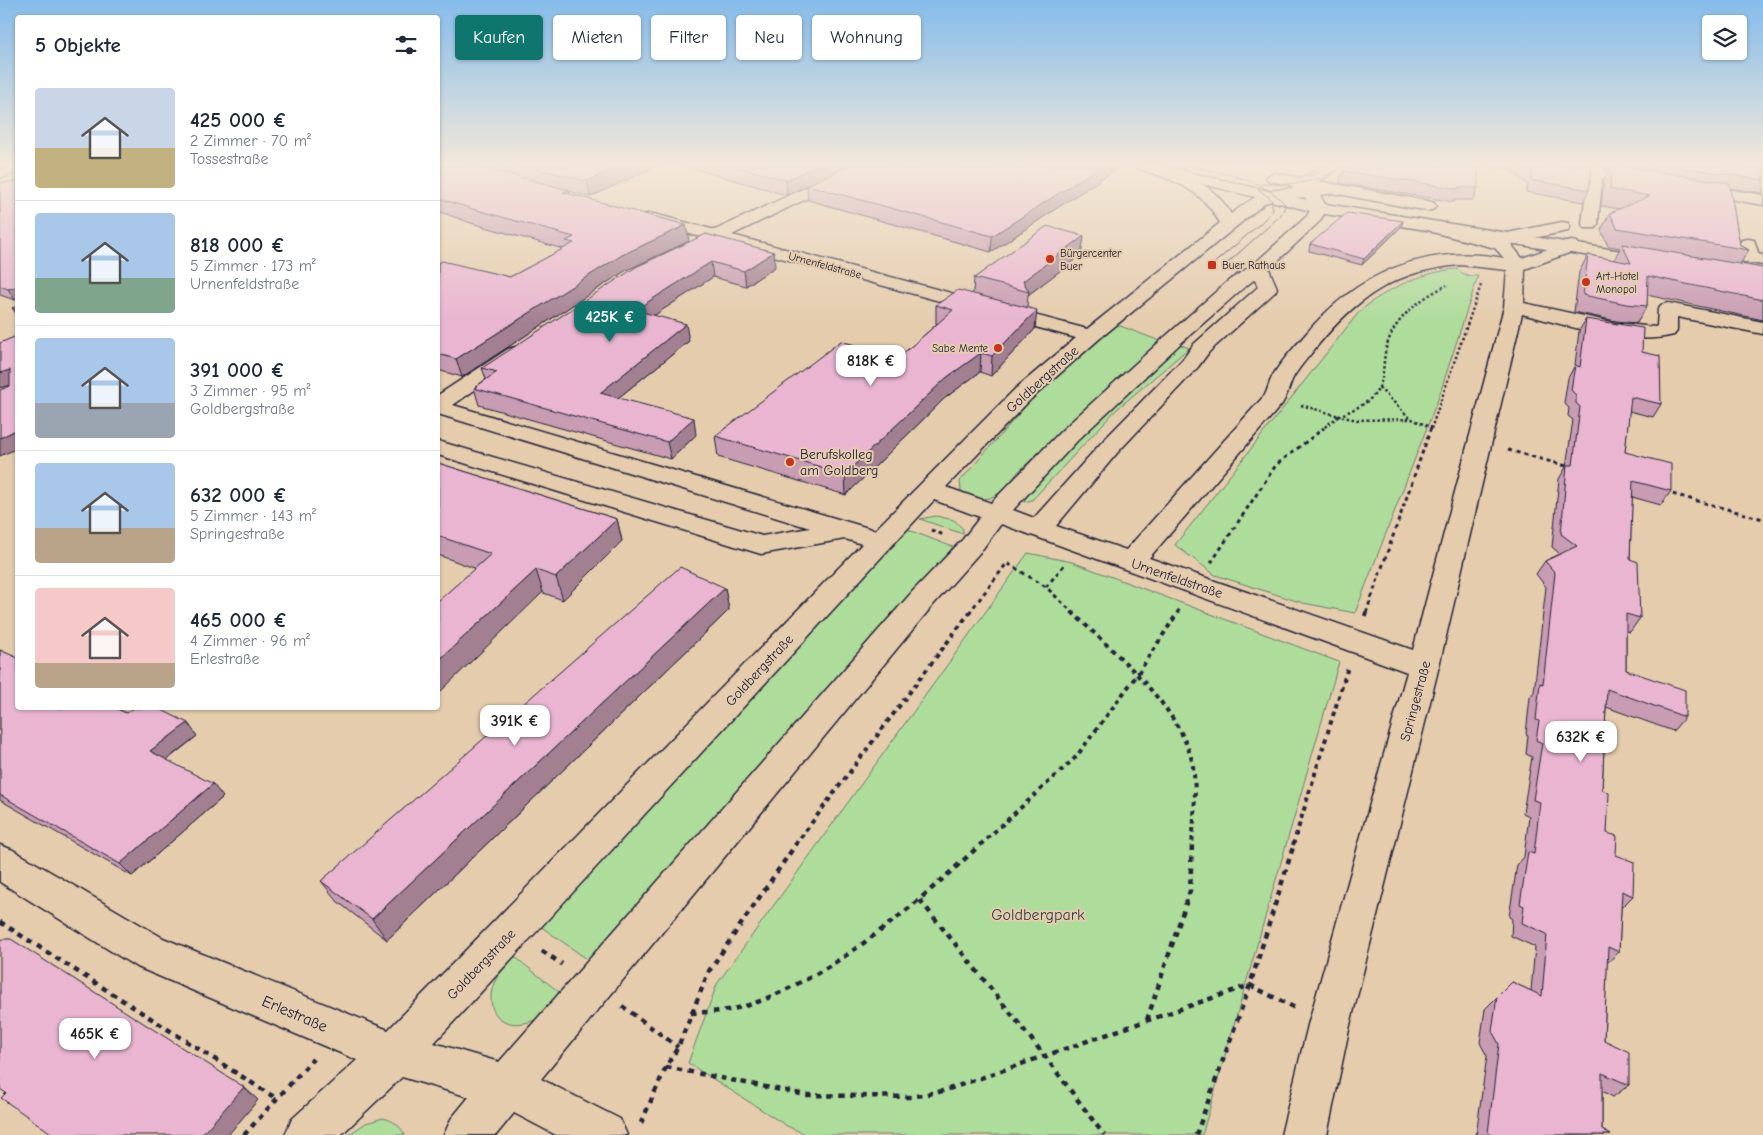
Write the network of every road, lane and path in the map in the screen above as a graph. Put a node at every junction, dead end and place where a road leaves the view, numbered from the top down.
1 (651, 218) edge
2 (755, 218) edge
3 (1226, 218) edge
4 (1235, 218) edge
5 (1314, 218) edge
6 (1380, 218) edge
7 (1591, 218) edge
8 (1513, 219) dead end
9 (1228, 223) junction
10 (1590, 224) dead end
11 (1562, 227) junction
12 (1607, 234) dead end
13 (718, 236) junction
14 (1504, 241) junction
15 (1571, 246) junction
16 (692, 248) edge
17 (1694, 249) edge
18 (1754, 254) edge
19 (1674, 264) edge
20 (1517, 266) junction
21 (1488, 267) junction
22 (1260, 268) junction
23 (1514, 307) junction
24 (1763, 328) edge
25 (1091, 336) junction
26 (530, 343) edge
27 (1379, 388) junction
28 (1276, 397) junction
29 (445, 404) edge
30 (1339, 416) junction
31 (1412, 419) junction
32 (440, 424) edge
33 (1432, 428) junction
34 (1481, 443) junction
35 (440, 449) edge
36 (1575, 468) edge
37 (930, 490) junction
38 (1659, 491) edge
39 (789, 512) junction
40 (996, 514) junction
41 (1763, 518) edge
42 (1039, 529) junction
43 (850, 530) junction
44 (784, 541) junction
45 (882, 541) junction
46 (1131, 562) junction
47 (1196, 584) junction
48 (1356, 641) junction
49 (1424, 666) junction
50 (1137, 675) junction
51 (0, 862) edge
52 (920, 900) junction
53 (0, 922) edge
54 (1250, 985) junction
55 (692, 1012) junction
56 (1147, 1020) junction
57 (1329, 1025) junction
58 (339, 1030) junction
59 (395, 1054) junction
60 (1044, 1055) junction
61 (666, 1067) junction
62 (506, 1086) junction
63 (277, 1099) junction
64 (621, 1131) edge
65 (244, 1135) edge
66 (308, 1135) edge
67 (467, 1135) edge
68 (1104, 1135) edge
69 (1196, 1135) edge
70 (1304, 1135) edge

1 - 13 street, Urnenfeldstraße
2 - 13 street
3 - 9 street
4 - 9 street, Goldbergstraße
5 - 22 street
6 - 14 street
7 - 10 street
8 - 11 street
9 - 25 street, Goldbergstraße
11 - 12 street
11 - 14 street
13 - 16 street
13 - 25 street, Urnenfeldstraße
14 - 15 street
14 - 20 street
15 - 19 street
15 - 20 street
17 - 18 street
20 - 21 street
20 - 23 street, Springestraße
21 - 27 path
21 - 28 street
21 - 33 path
22 - 40 street
22 - 42 street
23 - 24 street
23 - 34 street, Springestraße
25 - 37 street, Goldbergstraße
26 - 29 street
27 - 30 path
27 - 31 path
28 - 30 path
28 - 46 street
29 - 32 street
29 - 39 street
30 - 31 path
30 - 47 path
31 - 33 path
33 - 48 path
34 - 36 path
34 - 49 street, Springestraße
35 - 44 street
37 - 40 street, Urnenfeldstraße
37 - 45 street, Goldbergstraße
38 - 41 path
39 - 43 street
39 - 44 street
40 - 42 street, Urnenfeldstraße
40 - 62 street
42 - 46 street, Urnenfeldstraße
43 - 44 street
43 - 45 street
45 - 59 street, Goldbergstraße
46 - 47 street, Urnenfeldstraße
47 - 48 street, Urnenfeldstraße
47 - 50 path
48 - 49 street, Urnenfeldstraße
48 - 54 path
49 - 57 street, Springestraße
50 - 52 path
50 - 55 path
50 - 56 path
51 - 58 street, Erlestraße
52 - 55 path
52 - 60 path
53 - 63 path
54 - 56 path
54 - 57 path
54 - 69 path
55 - 61 path
56 - 60 path
57 - 70 street, Springestraße
58 - 59 street, Erlestraße
58 - 63 path
59 - 62 street, Erlestraße
59 - 66 street, Goldbergstraße
60 - 61 path
60 - 68 path
61 - 64 path
62 - 64 street, Erlestraße
62 - 67 street
63 - 65 path

